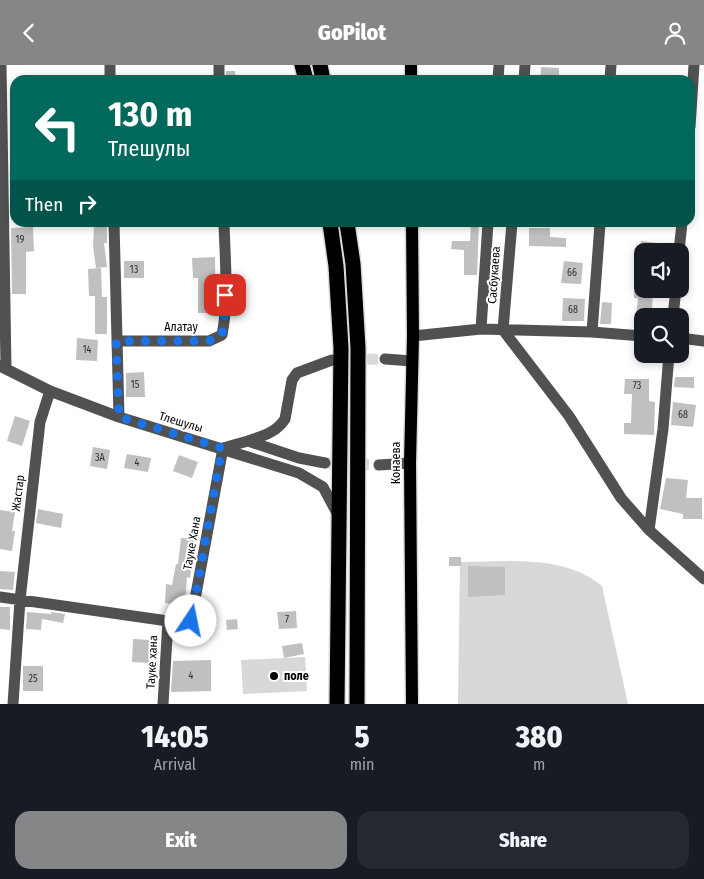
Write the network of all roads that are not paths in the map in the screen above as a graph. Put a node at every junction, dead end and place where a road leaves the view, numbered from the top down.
1 (0, 65) edge
2 (114, 227) edge
3 (224, 227) edge
4 (331, 227) edge
5 (348, 227) edge
6 (412, 227) edge
7 (488, 227) edge
8 (512, 227) edge
9 (600, 227) edge
10 (682, 227) edge
11 (680, 243) edge
12 (480, 329) junction
13 (503, 330) junction
14 (592, 332) junction
15 (634, 335) edge
16 (413, 336) junction
17 (689, 339) edge
18 (116, 341) junction
19 (704, 341) edge
20 (385, 359) tunnel mouth
21 (332, 360) tunnel mouth
22 (412, 361) junction
23 (668, 363) edge
24 (3, 367) edge
25 (50, 391) junction
26 (119, 417) junction
27 (248, 441) junction
28 (222, 448) junction
29 (325, 463) tunnel mouth
30 (410, 463) junction
31 (379, 465) tunnel mouth
32 (339, 517) junction
33 (649, 530) junction
34 (704, 579) edge
35 (0, 597) edge
36 (20, 600) junction
37 (168, 621) junction
38 (14, 704) edge
39 (163, 704) edge
40 (337, 704) edge
41 (357, 704) edge
42 (412, 704) edge

1 - 24 street
2 - 18 street
3 - 18 street, Алатау
4 - 32 highway
5 - 41 highway
6 - 16 main road, Конаева
7 - 12 street, Сасбукаева
8 - 13 street, Сасбукаева
9 - 14 street
10 - 11 street
12 - 13 street
12 - 16 street
13 - 14 street
13 - 33 street
14 - 15 street
16 - 22 main road, Конаева
17 - 19 street
18 - 26 street
20 - 22 street
21 - 27 street
22 - 30 main road, Конаева
23 - 33 street
24 - 25 street, Тлешулы
25 - 26 street, Тлешулы
25 - 36 street, Жастар
26 - 28 street, Тлешулы
27 - 28 street
27 - 29 street
28 - 32 street, Тлешулы
28 - 37 street, Тауке Хана
30 - 31 street
30 - 42 main road, Конаева
32 - 40 highway
33 - 34 street
35 - 36 street
36 - 37 street, Тауке Хана
36 - 38 street, Жастар
37 - 39 street, Тауке хана

